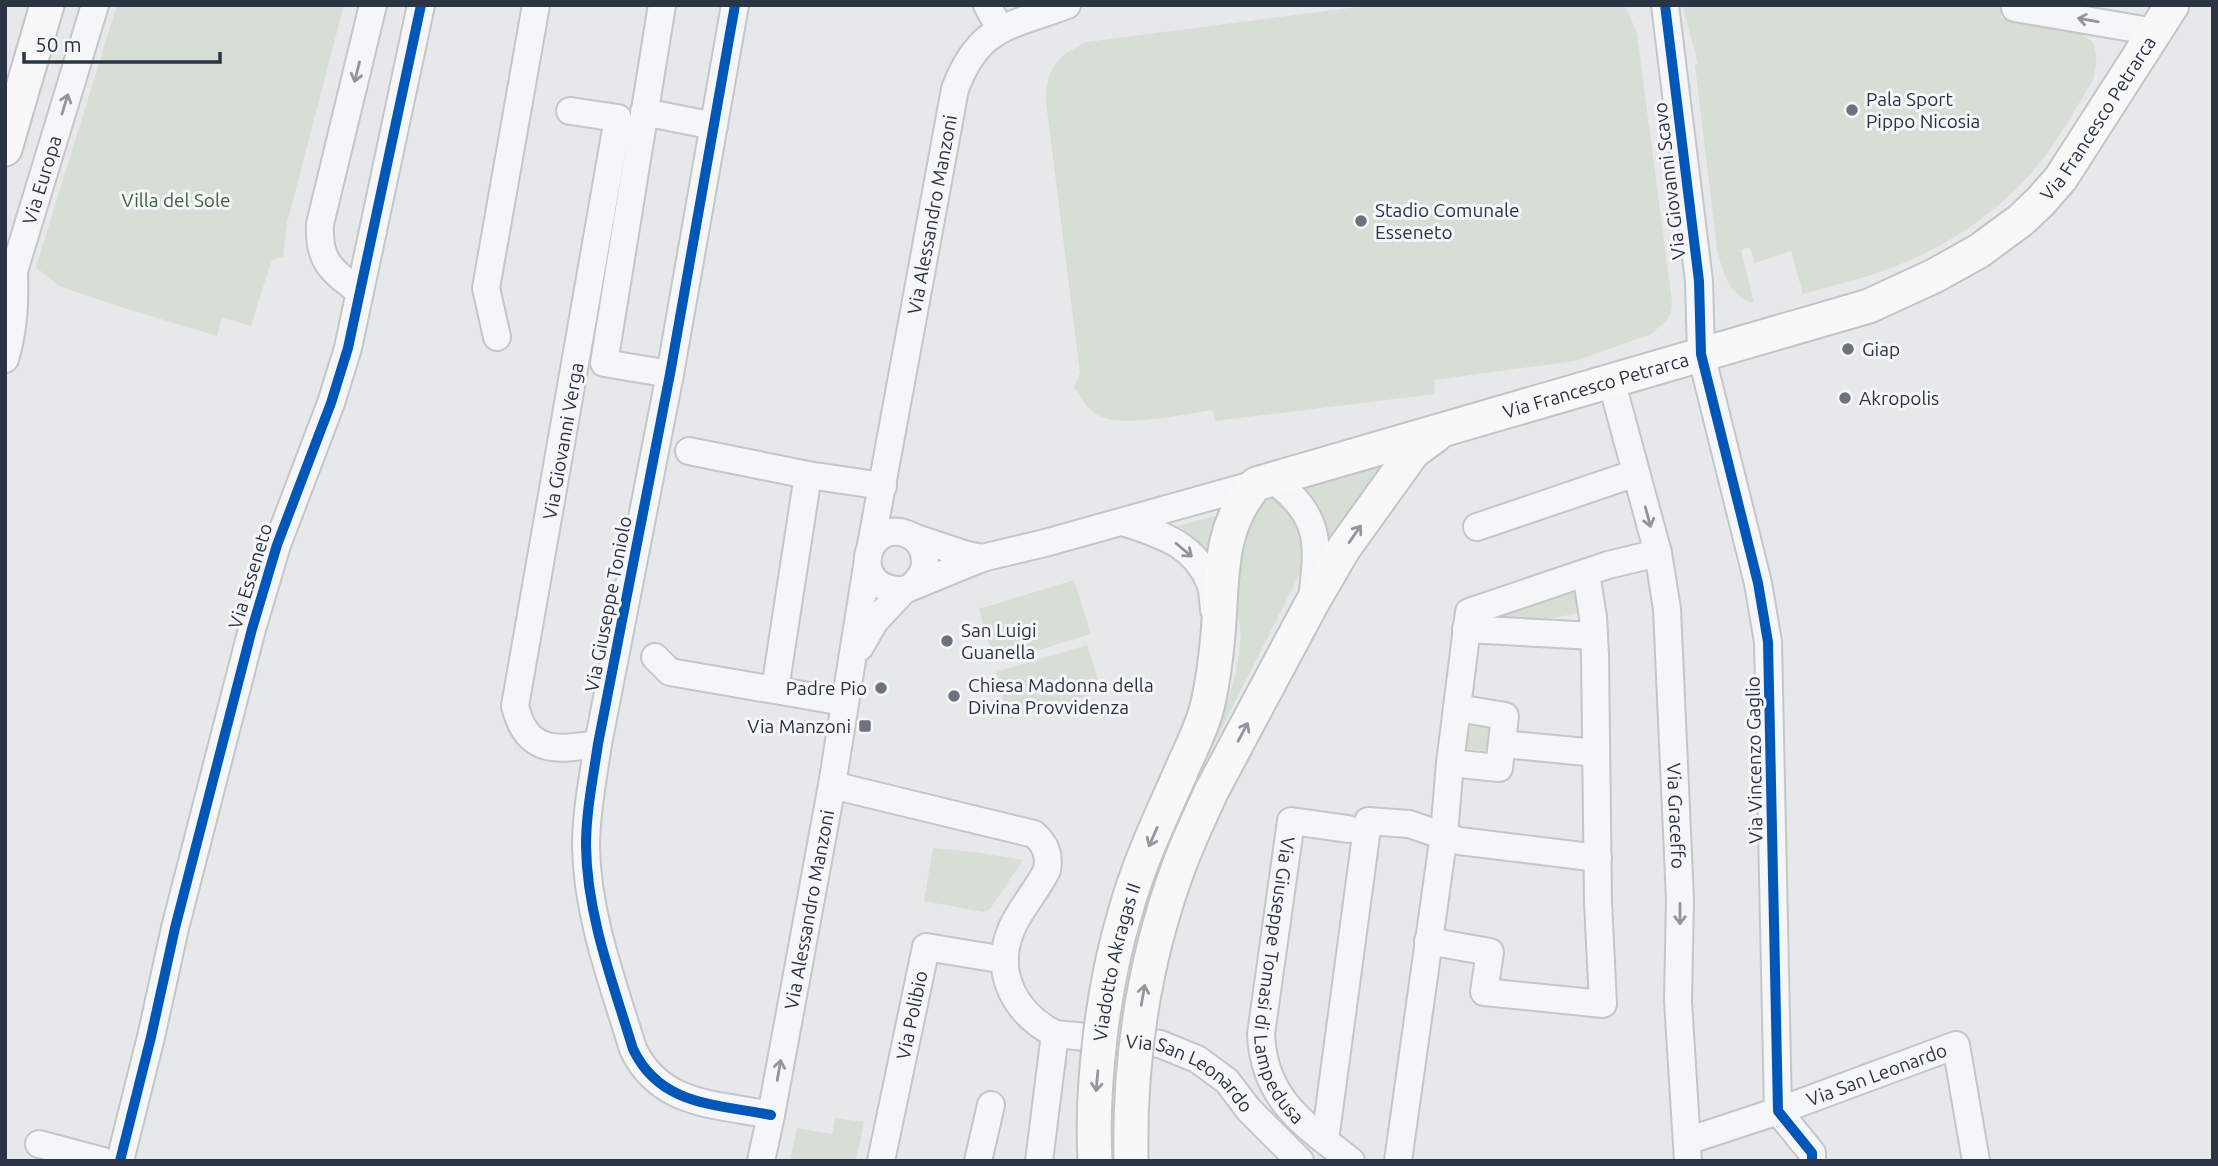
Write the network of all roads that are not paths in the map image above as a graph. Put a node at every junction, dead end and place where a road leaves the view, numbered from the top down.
1 (47, 5) edge
2 (95, 5) edge
3 (373, 5) edge
4 (421, 5) edge
5 (536, 5) edge
6 (662, 5) edge
7 (735, 5) edge
8 (987, 5) edge
9 (1067, 5) edge
10 (1665, 5) edge
11 (2015, 5) edge
12 (2164, 19) edge
13 (1000, 29) junction
14 (570, 111) dead end
15 (644, 113) junction
16 (714, 126) junction
17 (5, 149) edge
18 (360, 292) junction
19 (496, 337) dead end
20 (1701, 354) junction
21 (5, 359) edge
22 (670, 374) junction
23 (1611, 380) junction
24 (1441, 430) junction
25 (690, 451) dead end
26 (1636, 473) junction
27 (808, 475) junction
28 (1264, 482) junction
29 (883, 486) junction
30 (1123, 522) junction
31 (1477, 527) dead end
32 (910, 535) junction
33 (1658, 553) junction
34 (869, 556) junction
35 (982, 558) junction
36 (1586, 573) junction
37 (908, 589) junction
38 (1312, 603) junction
39 (1467, 621) junction
40 (1218, 634) junction
41 (1594, 636) junction
42 (655, 657) dead end
43 (854, 658) junction
44 (775, 689) junction
45 (844, 702) junction
46 (1457, 708) junction
47 (598, 744) junction
48 (1503, 744) junction
49 (1596, 753) junction
50 (1450, 763) junction
51 (832, 785) junction
52 (1348, 829) dead end
53 (1444, 834) junction
54 (1598, 858) junction
55 (1428, 941) junction
56 (1005, 960) junction
57 (1055, 1034) junction
58 (991, 1105) dead end
59 (1778, 1111) junction
60 (771, 1115) junction
61 (1325, 1140) junction
62 (38, 1144) dead end
63 (1688, 1151) edge
64 (103, 1161) edge
65 (120, 1161) edge
66 (761, 1161) edge
67 (881, 1161) edge
68 (978, 1161) edge
69 (1039, 1161) edge
70 (1094, 1161) edge
71 (1131, 1161) edge
72 (1300, 1161) edge
73 (1352, 1161) edge
74 (1398, 1161) edge
75 (1812, 1161) edge
76 (1976, 1161) edge

1 - 17 main road
21 -> 2 street, Via Europa
3 -> 18 street
4 - 18 street, Via Esseneto
5 - 19 street
6 - 15 street
7 - 16 street, Via Giuseppe Toniolo
8 - 13 street
9 - 13 street, Via Alessandro Manzoni
10 - 20 street, Via Giovanni Scavo
12 -> 11 street
12 - 20 main road, Via Francesco Petrarca
13 - 29 street, Via Alessandro Manzoni
14 - 47 street, Via Giovanni Verga
15 - 16 street
15 - 22 street
16 - 22 street, Via Giuseppe Toniolo
18 - 65 street, Via Esseneto
20 - 23 main road, Via Francesco Petrarca
20 - 59 street, Via Vincenzo Gaglio
22 - 47 street, Via Giuseppe Toniolo
23 - 24 main road, Via Francesco Petrarca
23 - 26 street, Via Graceffo
24 - 28 main road, Via Francesco Petrarca
38 -> 24 main road, Viadotto Akragas II
25 - 27 street
26 - 31 street
26 -> 33 street, Via Graceffo
27 - 29 street
27 - 44 street
28 - 30 street, Via Francesco Petrarca
28 - 38 street
28 - 40 main road, Viadotto Akragas II
29 - 32 street, Via Alessandro Manzoni
29 - 34 street, Via Alessandro Manzoni
30 - 35 street, Via Francesco Petrarca
30 -> 40 street
32 - 34 street
32 - 35 street, Via Francesco Petrarca
32 - 37 street
33 - 36 street
33 -> 63 street, Via Graceffo
34 - 37 street
34 - 43 street, Via Alessandro Manzoni
35 - 37 street, Via Francesco Petrarca
36 - 39 street
36 - 41 street
37 - 43 street, Via Alessandro Manzoni
71 -> 38 main road, Viadotto Akragas II, bridge
39 - 41 street
39 - 46 street
40 -> 70 main road, Viadotto Akragas II, bridge
41 - 49 street
42 - 44 street
43 - 45 street, Via Alessandro Manzoni
44 - 45 street
45 - 51 street, Via Alessandro Manzoni
46 - 48 street
46 - 50 street
47 - 60 street, Via Giuseppe Toniolo
48 - 49 street
48 - 50 street
49 - 54 street
50 - 53 street
51 - 56 street
60 -> 51 street, Via Alessandro Manzoni
52 - 61 street, Via Giuseppe Tomasi di Lampedusa
53 - 54 street
53 - 55 street
53 - 61 street, Via Giuseppe Tomasi di Lampedusa
54 - 55 street
55 - 74 street
56 - 57 street
56 - 67 street, Via Polibio
57 - 69 street
57 - 72 street, Via San Leonardo
58 - 68 street
59 - 63 street, Via San Leonardo
59 - 75 street
59 - 76 street, Via San Leonardo
60 - 66 street, Via Alessandro Manzoni
61 - 73 street, Via Giuseppe Tomasi di Lampedusa
62 - 64 street

